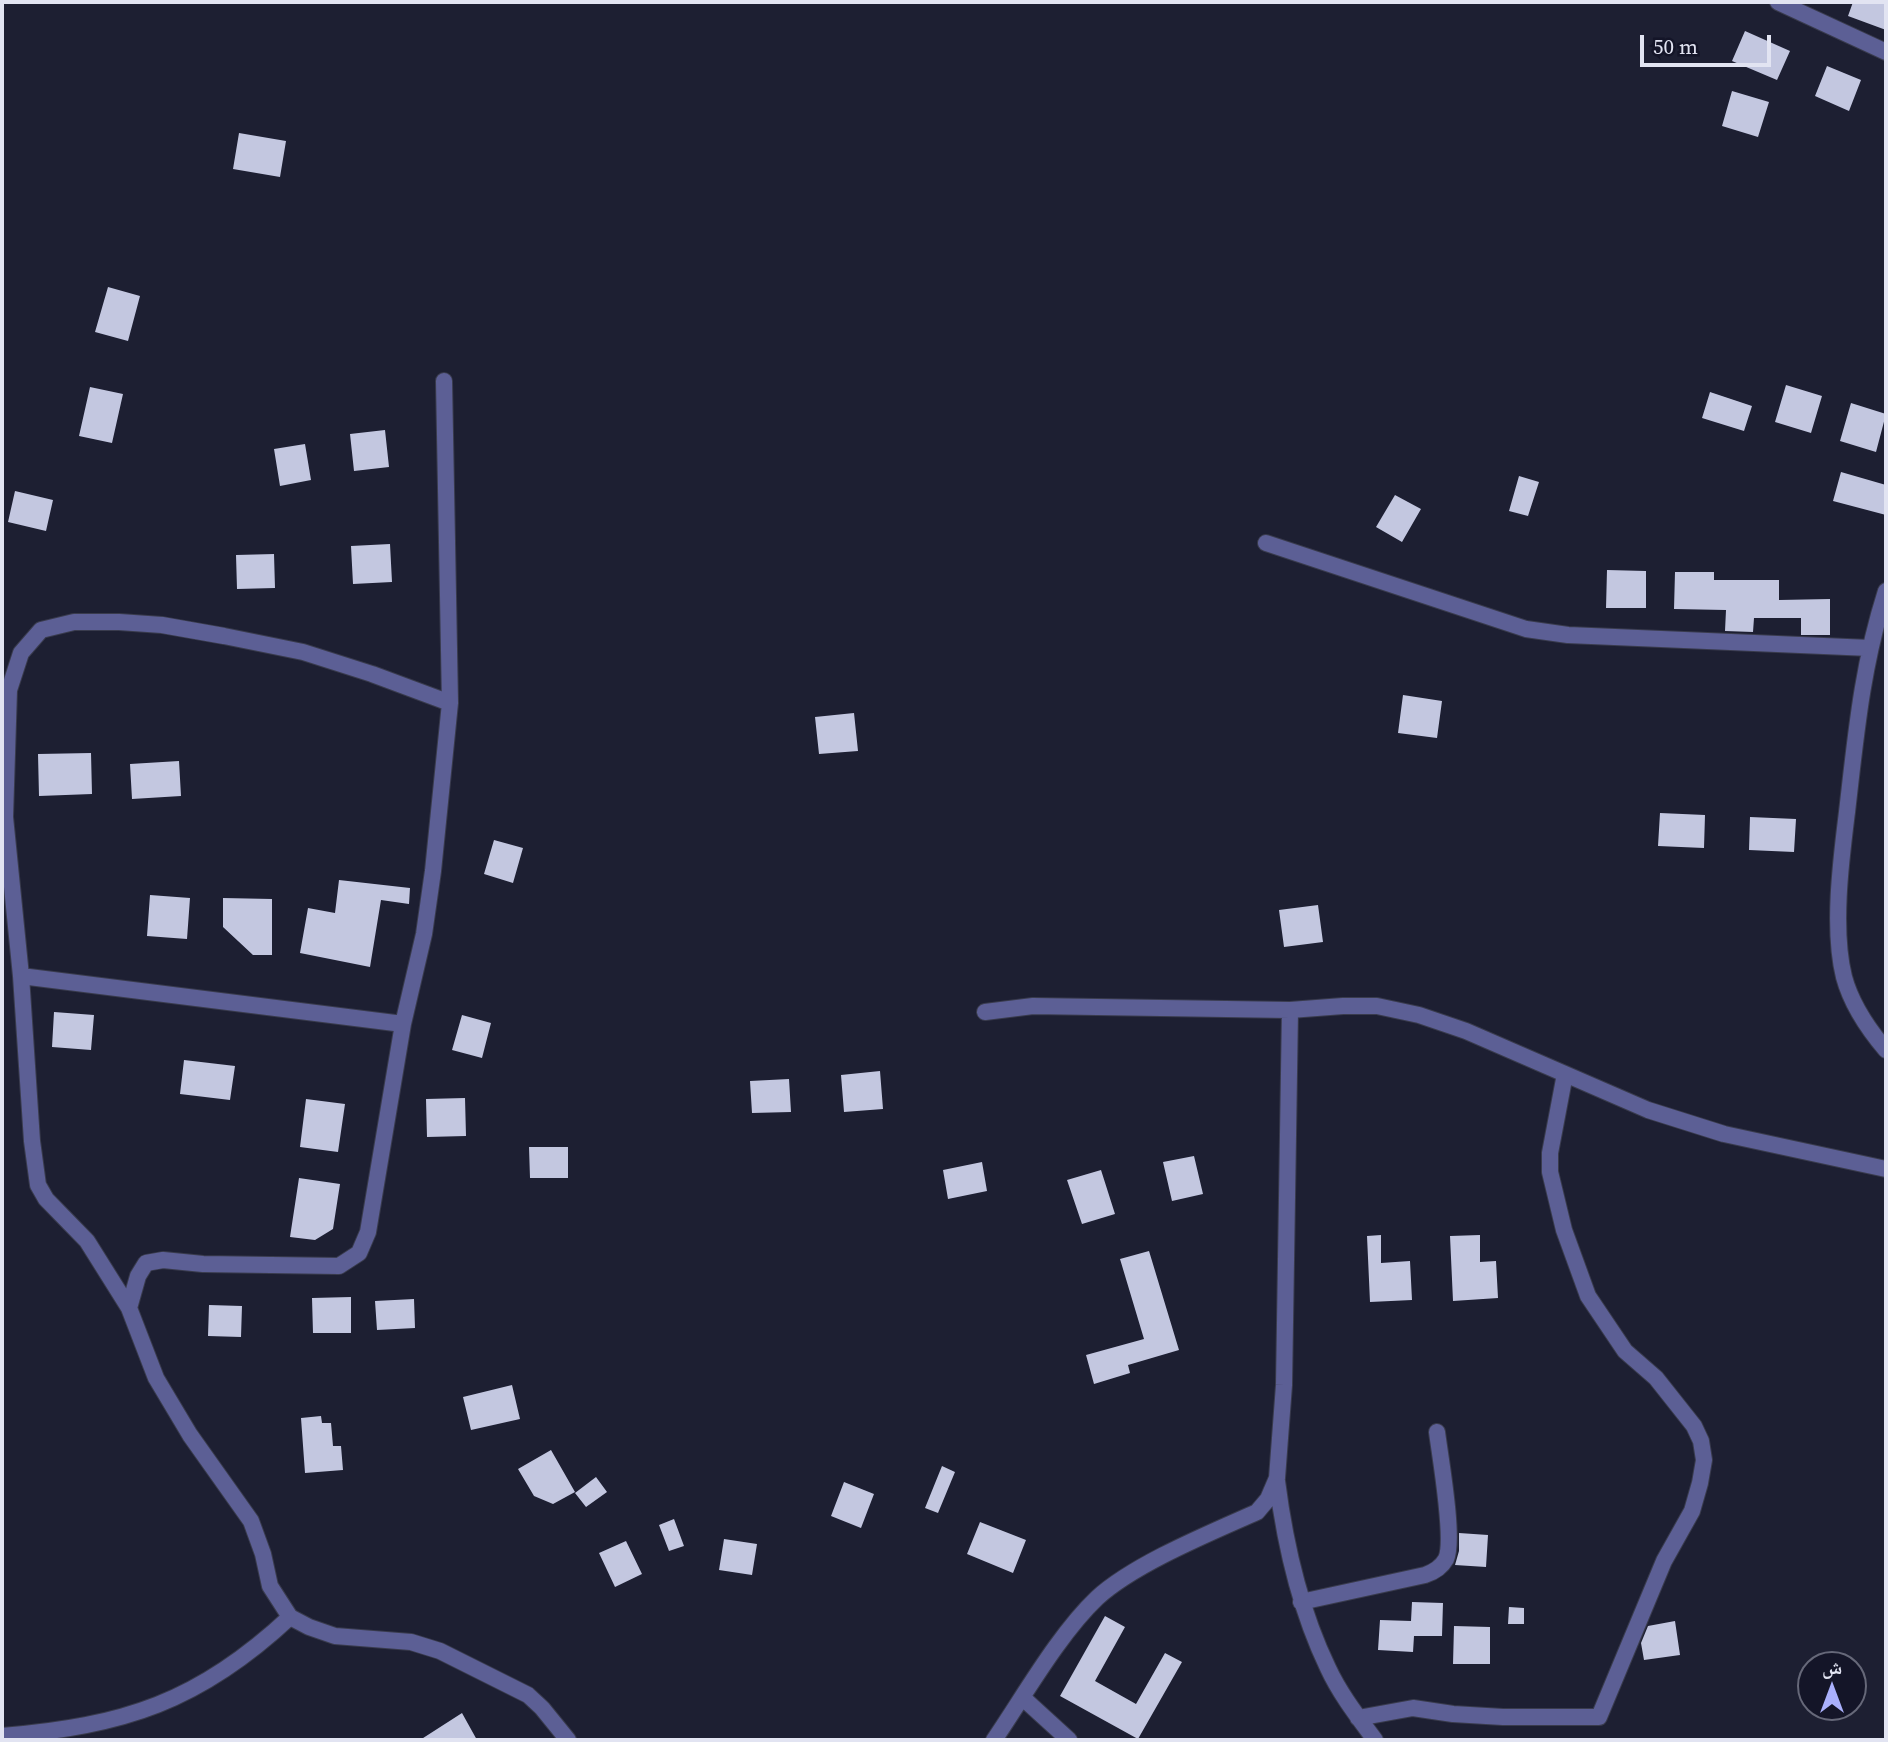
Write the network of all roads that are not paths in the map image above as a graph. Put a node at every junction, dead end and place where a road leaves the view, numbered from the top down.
1 (1778, 2) edge
2 (1886, 52) edge
3 (444, 381) dead end
4 (1266, 542) dead end
5 (1886, 591) edge
6 (1870, 648) junction
7 (450, 703) junction
8 (21, 976) junction
9 (1290, 1010) junction
10 (985, 1012) dead end
11 (404, 1024) junction
12 (1886, 1051) edge
13 (1565, 1074) junction
14 (1886, 1169) edge
15 (129, 1308) junction
16 (1437, 1432) dead end
17 (1277, 1478) junction
18 (1257, 1511) junction
19 (1284, 1521) junction
20 (1301, 1602) junction
21 (290, 1617) junction
22 (1023, 1698) junction
23 (1358, 1718) junction
24 (2, 1735) edge
25 (568, 1740) edge
26 (993, 1740) edge
27 (1069, 1740) edge
28 (1375, 1740) edge

1 - 2 street
3 - 7 street
4 - 6 street
5 - 6 street
6 - 12 street
7 - 8 street
7 - 11 street
8 - 11 street
8 - 15 street
9 - 10 street
9 - 13 street
9 - 17 street
11 - 15 street
13 - 14 street
13 - 23 street
15 - 21 street
16 - 20 street
17 - 18 street
17 - 19 street
18 - 19 street
18 - 22 street
19 - 20 street
20 - 23 street
21 - 24 street
21 - 25 street
22 - 26 street
22 - 27 street
23 - 28 street

